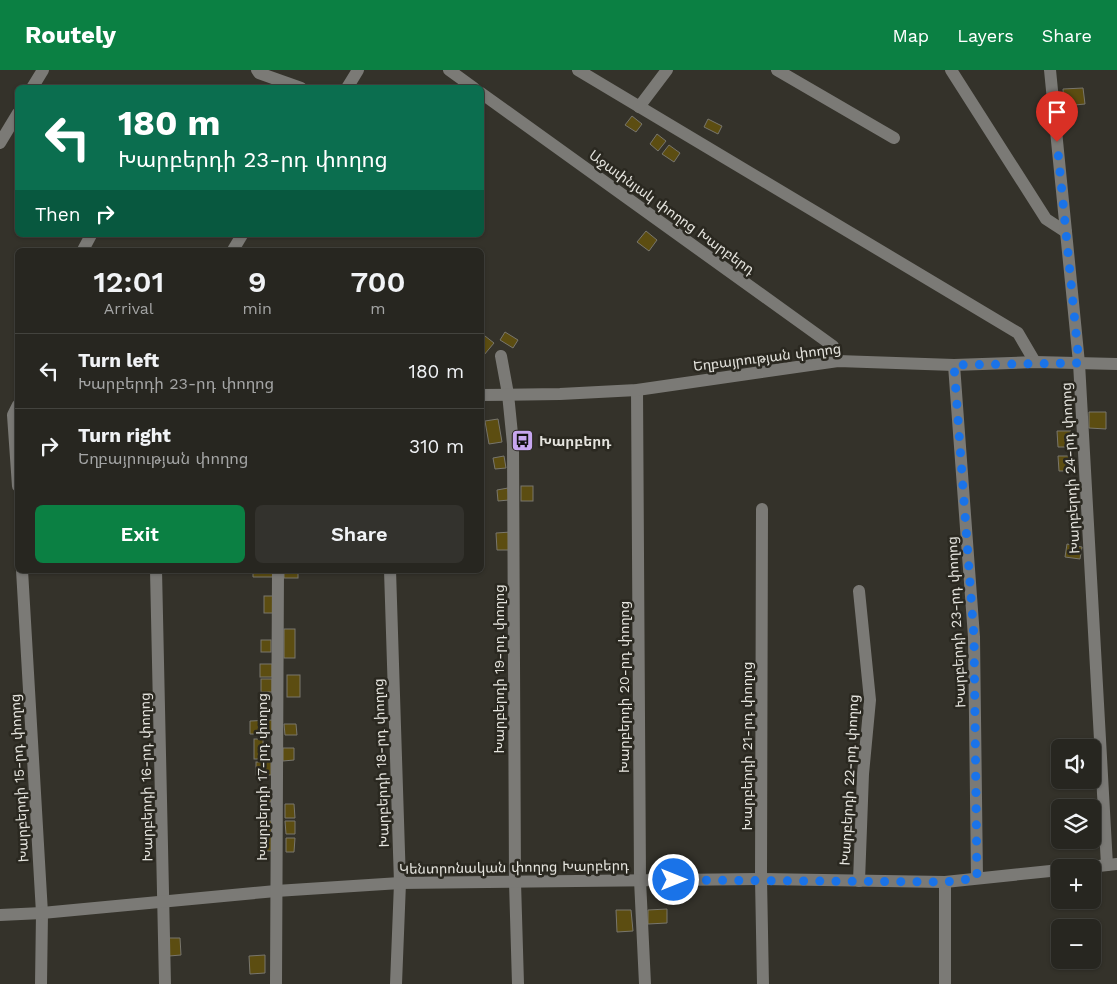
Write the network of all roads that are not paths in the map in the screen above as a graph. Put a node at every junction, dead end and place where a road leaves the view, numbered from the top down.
1 (43, 70) edge
2 (257, 70) edge
3 (358, 70) edge
4 (449, 70) edge
5 (578, 70) edge
6 (667, 70) edge
7 (777, 70) edge
8 (951, 70) edge
9 (1050, 70) edge
10 (34, 85) edge
11 (293, 85) edge
12 (349, 85) edge
13 (470, 85) edge
14 (484, 95) edge
15 (639, 107) junction
16 (15, 118) edge
17 (894, 138) dead end
18 (0, 143) edge
19 (1066, 232) junction
20 (241, 237) edge
21 (234, 248) edge
22 (500, 356) dead end
23 (838, 361) junction
24 (1035, 362) junction
25 (1079, 363) junction
26 (1117, 364) edge
27 (954, 365) junction
28 (637, 390) junction
29 (508, 394) junction
30 (484, 395) edge
31 (15, 411) edge
32 (0, 416) edge
33 (762, 509) dead end
34 (22, 573) edge
35 (156, 573) edge
36 (278, 573) edge
37 (390, 573) edge
38 (859, 591) dead end
39 (1112, 864) edge
40 (1051, 871) edge
41 (977, 878) junction
42 (640, 880) junction
43 (761, 880) junction
44 (859, 881) junction
45 (515, 882) junction
46 (945, 882) junction
47 (400, 883) junction
48 (276, 891) junction
49 (164, 900) junction
50 (42, 913) junction
51 (0, 915) edge
52 (41, 984) edge
53 (165, 984) edge
54 (276, 984) edge
55 (396, 984) edge
56 (518, 984) edge
57 (644, 984) edge
58 (763, 984) edge
59 (945, 984) edge

1 - 10 street
2 - 11 street
3 - 12 street
4 - 13 street
5 - 15 street
6 - 15 street
7 - 17 street
8 - 19 street
9 - 19 street, Խարբերդի 24-րդ փողոց
14 - 23 street, Աջափնյակ փողոց Խարբերդ
15 - 24 street
16 - 18 street
19 - 25 street, Խարբերդի 24-րդ փողոց
20 - 21 street
22 - 29 street, Խարբերդի 19-րդ փողոց
23 - 27 street, Եղբայրության փողոց
23 - 28 street, Եղբայրության փողոց
24 - 25 street, Եղբայրության փողոց
24 - 27 street, Եղբայրության փողոց
25 - 26 street, Եղբայրության փողոց
25 - 39 street, Խարբերդի 24-րդ փողոց
27 - 41 street, Խարբերդի 23-րդ փողոց
28 - 29 street, Եղբայրության փողոց
28 - 42 street, Խարբերդի 20-րդ փողոց
29 - 30 street, Եղբայրության փողոց
29 - 45 street, Խարբերդի 19-րդ փողոց
31 - 32 street
33 - 43 street, Խարբերդի 21-րդ փողոց
34 - 50 street, Խարբերդի 15-րդ փողոց
35 - 49 street, Խարբերդի 16-րդ փողոց
36 - 48 street, Խարբերդի 17-րդ փողոց
37 - 47 street, Խարբերդի 18-րդ փողոց
38 - 44 street, Խարբերդի 22-րդ փողոց
40 - 41 street, Կենտրոնական փողոց Խարբերդ
41 - 46 street, Կենտրոնական փողոց Խարբերդ
42 - 43 street, Կենտրոնական փողոց Խարբերդ
42 - 45 street, Կենտրոնական փողոց Խարբերդ
42 - 57 street, Խարբերդի 20-րդ փողոց
43 - 44 street, Կենտրոնական փողոց Խարբերդ
43 - 58 street, Խարբերդի 21-րդ փողոց
44 - 46 street, Կենտրոնական փողոց Խարբերդ
45 - 47 street, Կենտրոնական փողոց Խարբերդ
45 - 56 street, Խարբերդի 19-րդ փողոց
46 - 59 street
47 - 48 street, Կենտրոնական փողոց Խարբերդ
47 - 55 street, Խարբերդի 18-րդ փողոց
48 - 49 street, Կենտրոնական փողոց Խարբերդ
48 - 54 street, Խարբերդի 17-րդ փողոց
49 - 50 street, Կենտրոնական փողոց Խարբերդ
49 - 53 street, Խարբերդի 16-րդ փողոց
50 - 51 street, Կենտրոնական փողոց Խարբերդ
50 - 52 street, Խարբերդի 15-րդ փողոց

